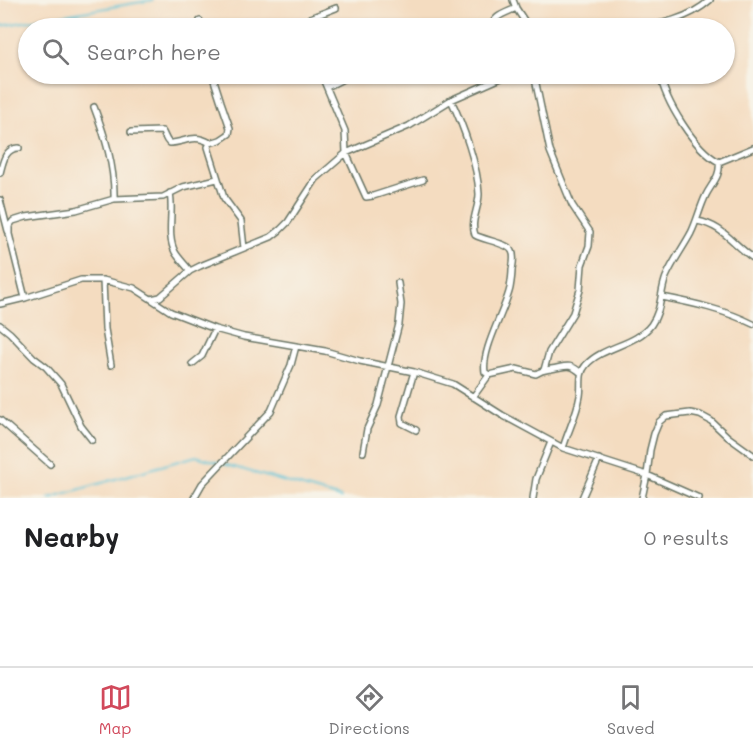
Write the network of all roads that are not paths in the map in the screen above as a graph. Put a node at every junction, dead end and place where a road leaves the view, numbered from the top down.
1 (513, 0) edge
2 (710, 0) edge
3 (336, 8) dead end
4 (516, 8) junction
5 (310, 18) edge
6 (498, 18) edge
7 (523, 18) edge
8 (681, 18) edge
9 (215, 84) edge
10 (326, 84) edge
11 (333, 84) edge
12 (487, 84) edge
13 (536, 84) edge
14 (663, 84) edge
15 (327, 87) junction
16 (451, 100) junction
17 (94, 106) dead end
18 (131, 132) dead end
19 (210, 143) junction
20 (19, 148) dead end
21 (753, 148) edge
22 (346, 153) junction
23 (719, 162) junction
24 (0, 173) edge
25 (217, 178) junction
26 (423, 180) dead end
27 (170, 193) junction
28 (114, 199) junction
29 (0, 200) edge
30 (1, 209) edge
31 (697, 221) junction
32 (9, 234) junction
33 (244, 248) junction
34 (753, 258) edge
35 (190, 271) junction
36 (103, 279) junction
37 (398, 283) dead end
38 (662, 297) junction
39 (25, 298) junction
40 (151, 299) junction
41 (0, 304) edge
42 (753, 324) edge
43 (0, 325) edge
44 (215, 329) junction
45 (296, 345) junction
46 (192, 364) dead end
47 (111, 365) dead end
48 (387, 367) junction
49 (543, 370) junction
50 (414, 372) junction
51 (581, 373) junction
52 (489, 375) junction
53 (473, 397) junction
54 (0, 420) edge
55 (416, 430) dead end
56 (92, 440) dead end
57 (551, 442) junction
58 (563, 448) junction
59 (363, 452) dead end
60 (753, 454) edge
61 (600, 459) junction
62 (50, 465) dead end
63 (647, 475) junction
64 (194, 498) edge
65 (533, 498) edge
66 (582, 498) edge
67 (642, 498) edge
68 (699, 498) edge

1 - 4 street
2 - 8 street
3 - 5 street
4 - 6 street
4 - 7 street
9 - 19 street
10 - 15 street
11 - 15 street
12 - 16 street
13 - 49 street
14 - 23 street
15 - 22 street
16 - 22 street
16 - 52 street
17 - 28 street
18 - 19 street
19 - 25 street
20 - 24 street
21 - 23 street
22 - 26 street
22 - 33 street
23 - 31 street
25 - 27 street
25 - 33 street
27 - 28 street
27 - 35 street
28 - 32 street
29 - 30 street
30 - 32 street
31 - 34 street
31 - 38 street
32 - 39 street
33 - 35 street
35 - 40 street
36 - 39 street
36 - 40 street
36 - 47 street
37 - 48 street
38 - 42 street
38 - 51 street
39 - 41 street
40 - 44 street
43 - 56 street
44 - 45 street
44 - 46 street
45 - 48 street
45 - 64 street
48 - 50 street
48 - 59 street
49 - 51 street
49 - 52 street
50 - 53 street
50 - 55 street
51 - 58 street
52 - 53 street
53 - 57 street
54 - 62 street
57 - 58 street
57 - 65 street
58 - 61 street
60 - 63 street
61 - 63 street
61 - 66 street
63 - 67 street
63 - 68 street

